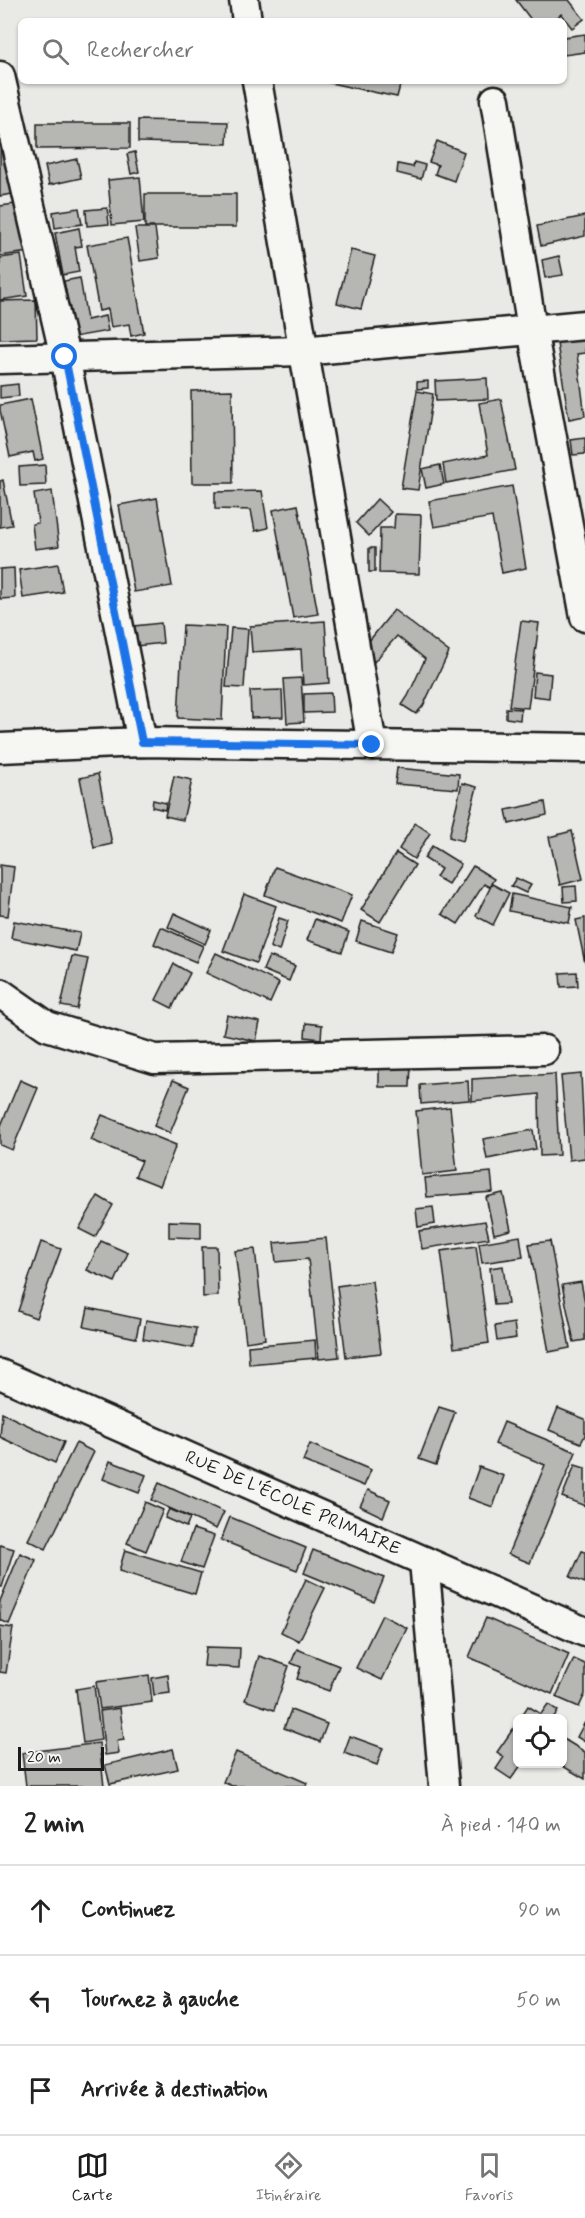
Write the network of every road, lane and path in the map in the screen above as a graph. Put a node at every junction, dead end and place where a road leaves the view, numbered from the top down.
1 (244, 0) edge
2 (247, 18) edge
3 (0, 76) edge
4 (258, 84) edge
5 (495, 100) dead end
6 (585, 325) edge
7 (532, 328) junction
8 (302, 351) junction
9 (65, 357) junction
10 (0, 359) edge
11 (585, 617) edge
12 (142, 742) junction
13 (372, 745) junction
14 (0, 748) edge
15 (585, 748) edge
16 (0, 993) edge
17 (544, 1050) dead end
18 (1, 1375) edge
19 (424, 1561) junction
20 (585, 1632) edge
21 (444, 1786) edge

1 - 2 street
3 - 9 street
4 - 8 street
5 - 7 street
6 - 7 street
7 - 8 street
7 - 11 street
8 - 9 street
8 - 13 street
9 - 10 street
9 - 12 street
12 - 13 street
12 - 14 street
13 - 15 street
16 - 17 street
18 - 19 street, RUE DE L'ÉCOLE PRIMAIRE
19 - 20 street, RUE DE L'ÉCOLE PRIMAIRE
19 - 21 street

